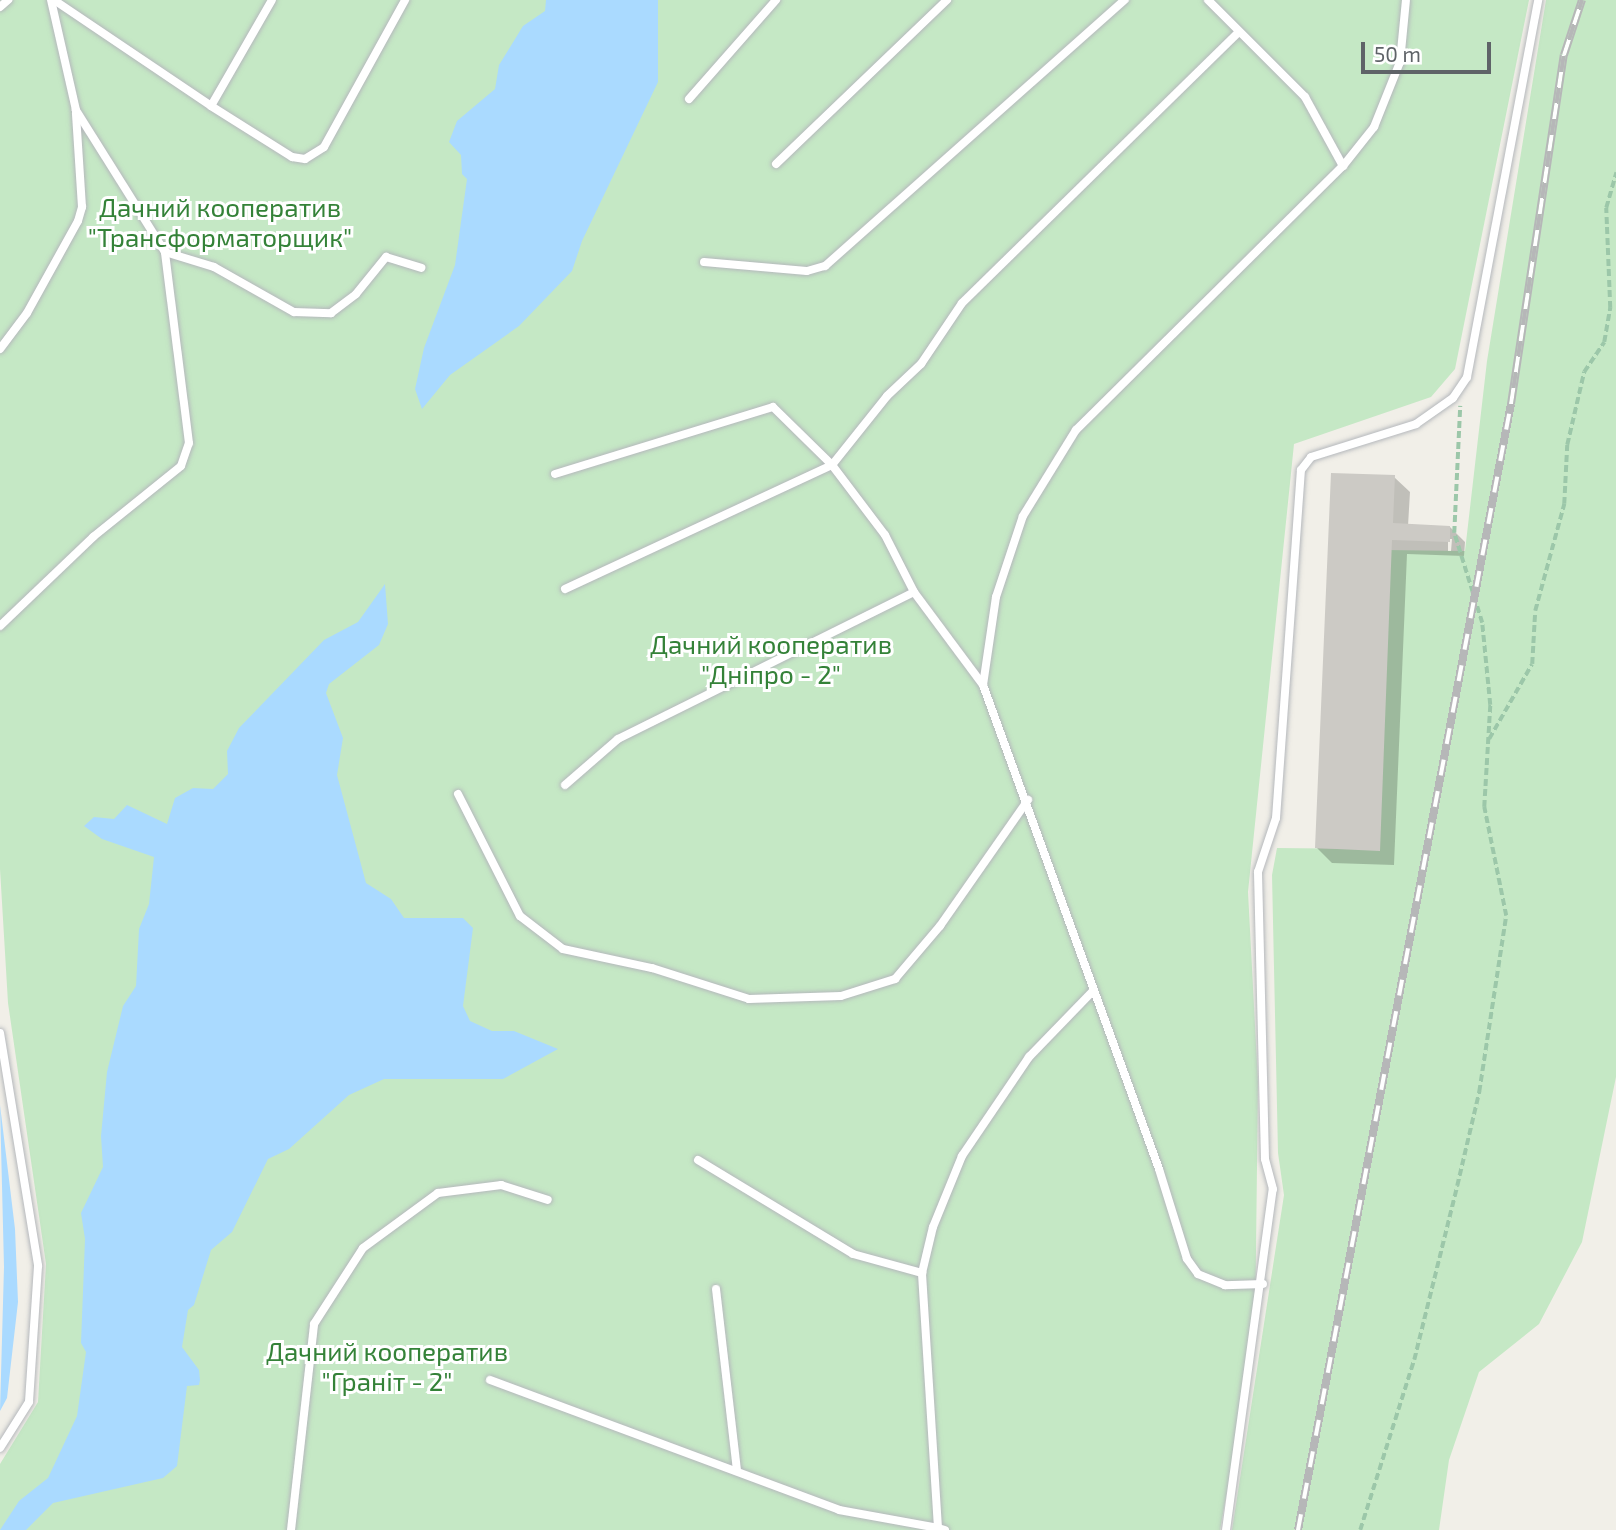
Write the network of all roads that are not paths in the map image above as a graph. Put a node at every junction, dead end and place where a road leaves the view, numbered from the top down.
1 (8, 0) edge
2 (53, 0) edge
3 (272, 0) edge
4 (405, 0) edge
5 (776, 0) edge
6 (947, 0) edge
7 (1125, 0) edge
8 (1208, 0) edge
9 (1397, 0) edge
10 (1538, 0) edge
11 (1405, 4) edge
12 (0, 7) edge
13 (1237, 34) junction
14 (689, 99) dead end
15 (211, 106) junction
16 (76, 110) junction
17 (776, 164) dead end
18 (1343, 166) junction
19 (165, 252) junction
20 (704, 262) dead end
21 (421, 268) dead end
22 (0, 349) edge
23 (832, 465) junction
24 (555, 474) dead end
25 (565, 589) dead end
26 (914, 592) junction
27 (0, 626) edge
28 (983, 685) junction
29 (565, 785) dead end
30 (458, 793) dead end
31 (1028, 800) junction
32 (1093, 991) junction
33 (0, 1033) edge
34 (698, 1160) dead end
35 (548, 1200) dead end
36 (922, 1273) junction
37 (1263, 1284) junction
38 (716, 1289) dead end
39 (490, 1380) dead end
40 (0, 1448) edge
41 (737, 1471) junction
42 (941, 1529) edge
43 (291, 1530) edge
44 (1226, 1530) edge

1 - 12 lane
2 - 15 lane
2 - 16 lane
3 - 15 lane
4 - 15 lane
5 - 14 lane
6 - 17 lane
7 - 20 lane
8 - 13 lane
9 - 11 lane
10 - 37 lane
11 - 18 lane
13 - 18 lane
13 - 23 lane
16 - 19 lane
16 - 22 lane
18 - 28 lane
19 - 21 lane
19 - 27 lane
23 - 24 lane
23 - 25 lane
23 - 26 lane
26 - 28 lane
26 - 29 lane
28 - 31 lane
30 - 31 lane
31 - 32 lane
32 - 36 lane
32 - 37 lane
33 - 40 lane
34 - 36 lane
35 - 43 lane
36 - 42 lane
37 - 44 lane
38 - 41 lane
39 - 41 lane
41 - 42 lane

